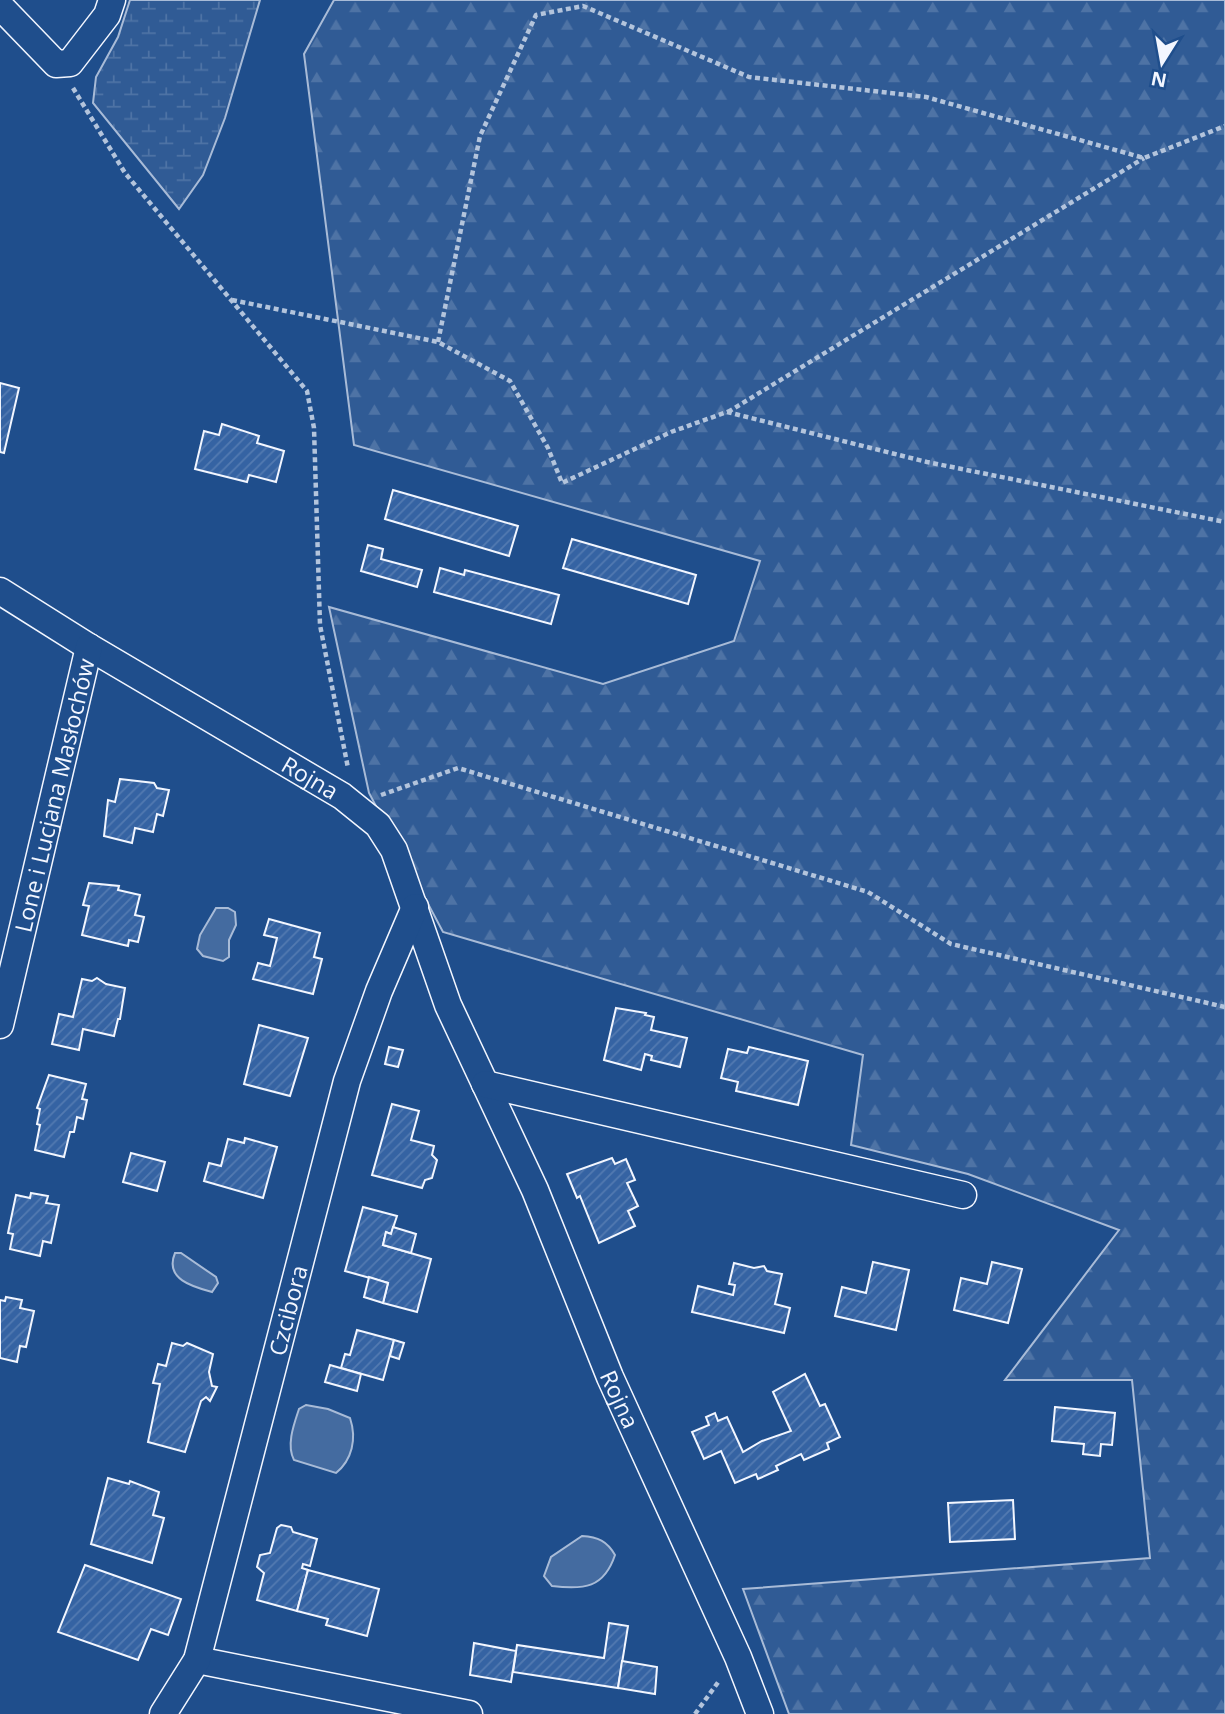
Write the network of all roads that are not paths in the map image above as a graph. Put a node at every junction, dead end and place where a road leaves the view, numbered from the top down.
1 (112, 0) edge
2 (0, 6) edge
3 (0, 591) edge
4 (89, 647) junction
5 (415, 907) junction
6 (0, 1025) edge
7 (485, 1084) junction
8 (963, 1195) dead end
9 (197, 1660) junction
10 (163, 1714) edge
11 (469, 1714) edge
12 (760, 1714) edge

1 - 2 street
3 - 4 street, Rojna
4 - 5 street, Rojna
4 - 6 street, Lone i Lucjana Masłochów
5 - 7 street, Rojna
5 - 9 street, Czcibora
7 - 8 street
7 - 12 street, Rojna
9 - 10 street, Czcibora
9 - 11 street

